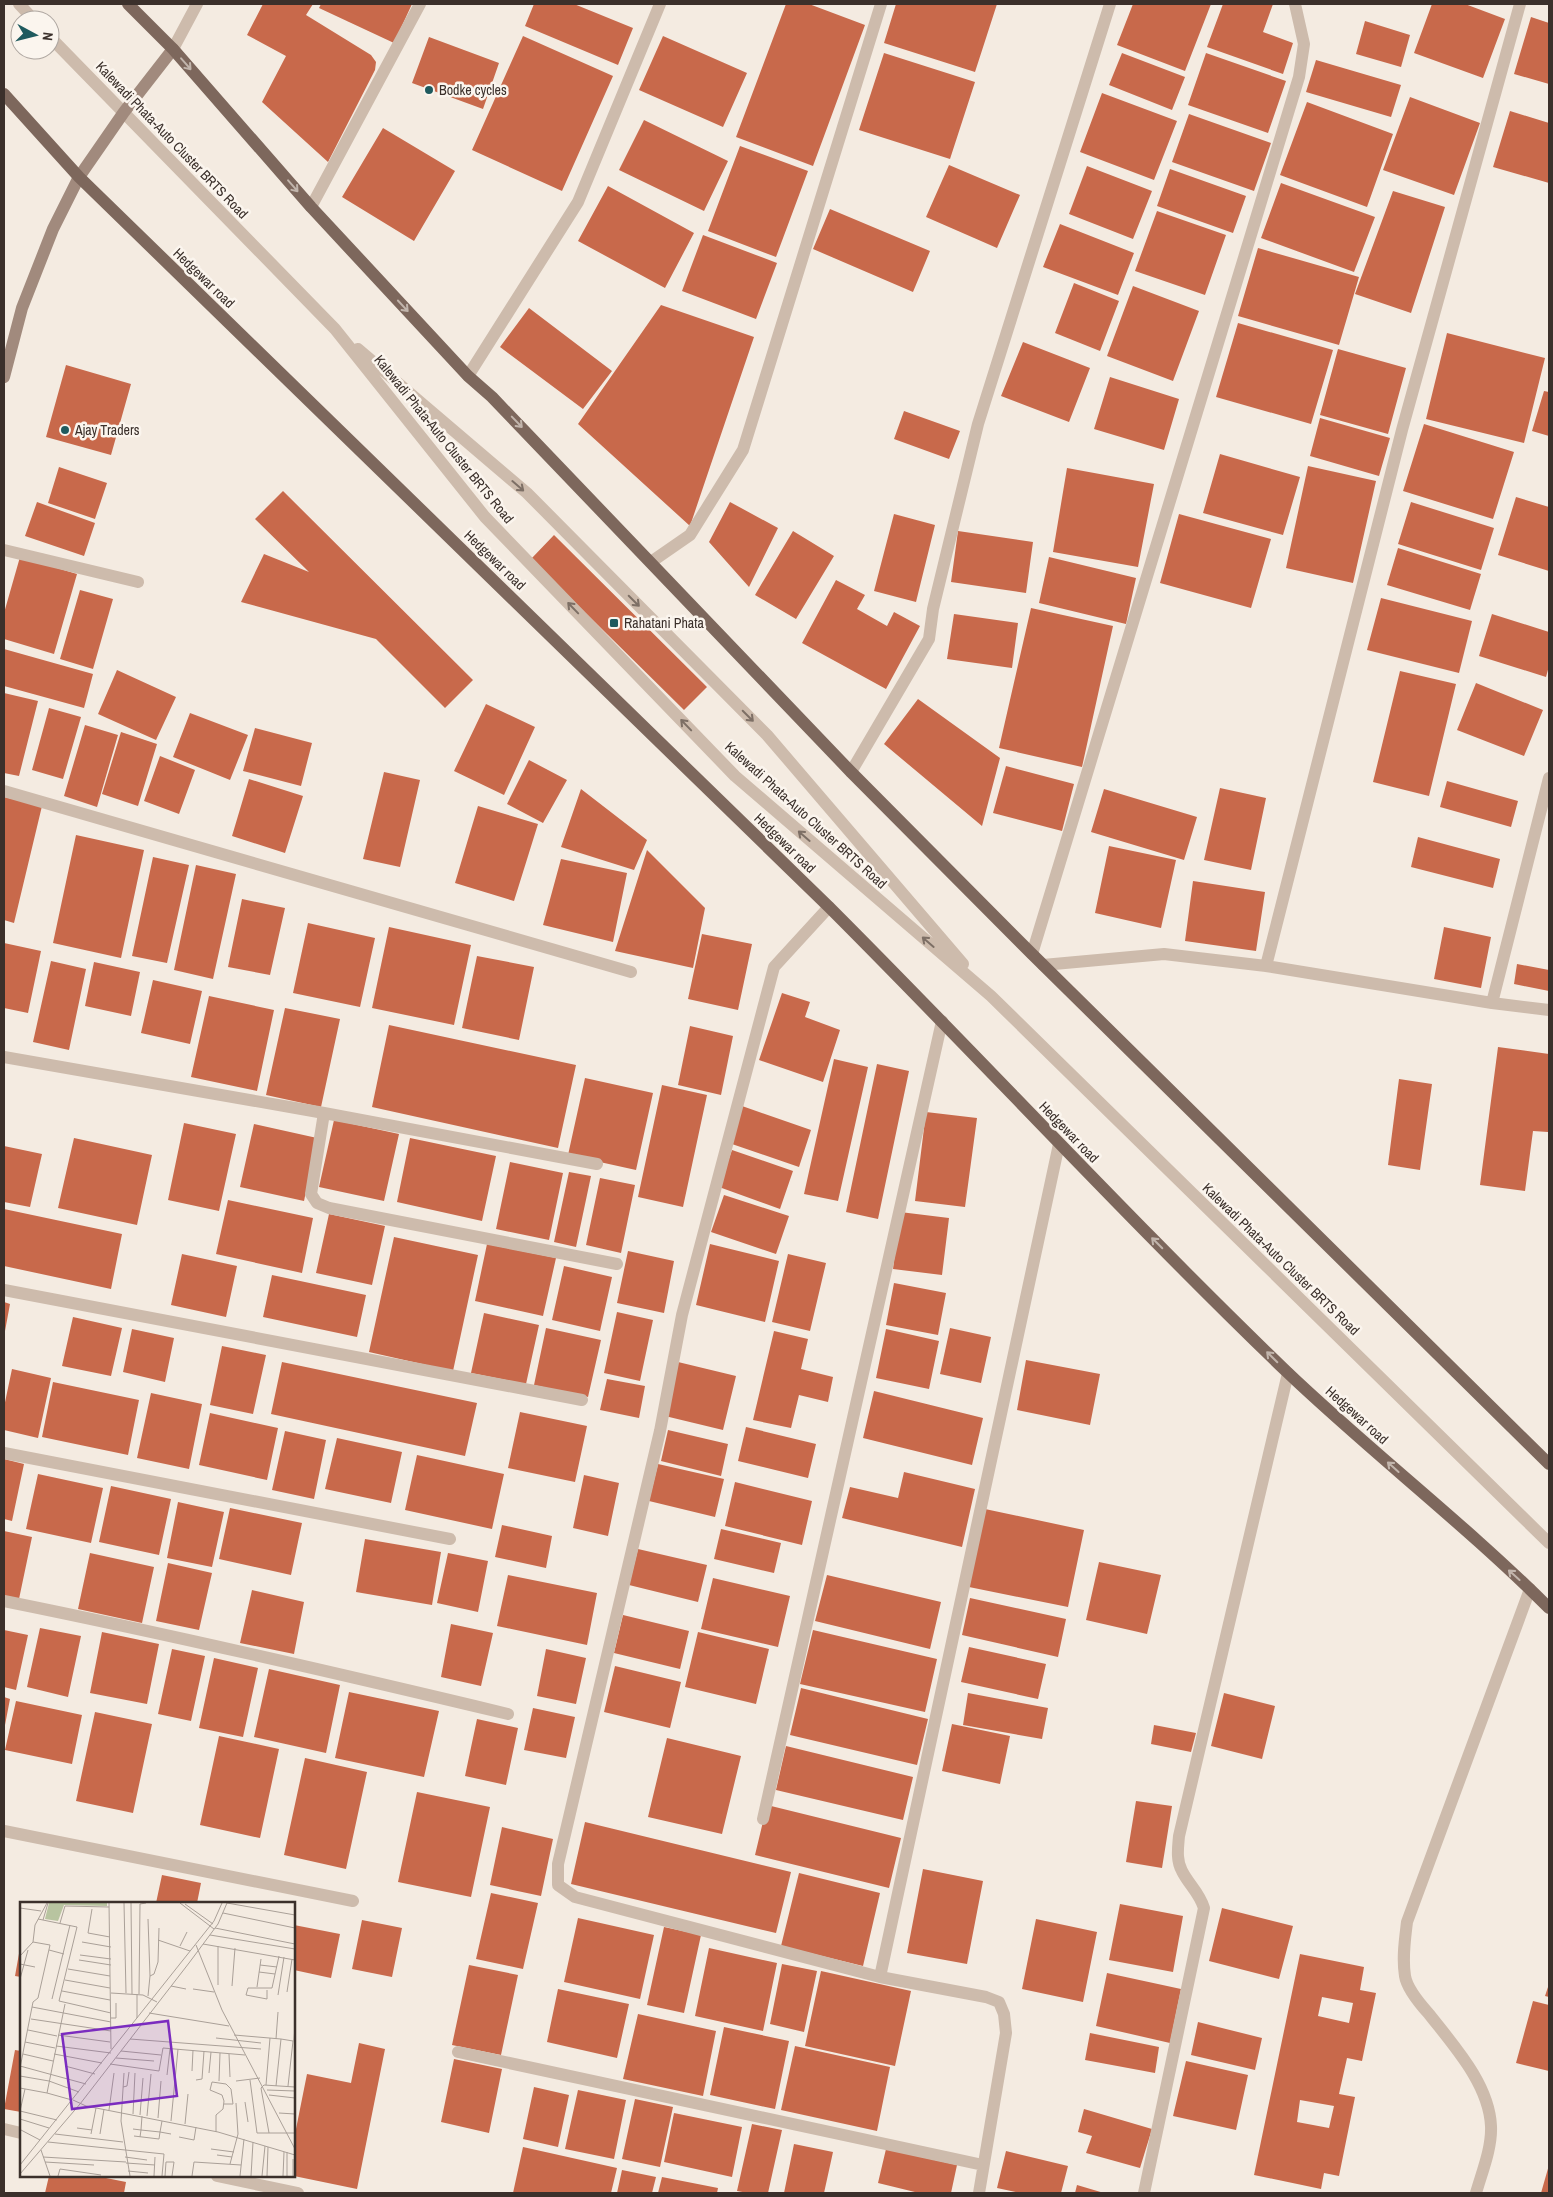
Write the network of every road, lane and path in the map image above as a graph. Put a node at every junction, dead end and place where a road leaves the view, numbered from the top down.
1 (128, 4) edge
2 (197, 4) edge
3 (420, 4) edge
4 (660, 4) edge
5 (881, 4) edge
6 (1110, 4) edge
7 (1295, 4) edge
8 (1520, 4) edge
9 (60, 48) edge
10 (173, 49) junction
11 (4, 94) edge
12 (124, 112) junction
13 (79, 177) junction
14 (311, 207) junction
15 (335, 329) junction
16 (468, 376) junction
17 (4, 377) edge
18 (4, 550) edge
19 (651, 562) junction
20 (138, 582) dead end
21 (850, 772) junction
22 (1549, 778) edge
23 (4, 790) edge
24 (830, 907) junction
25 (1032, 954) junction
26 (1043, 965) junction
27 (1266, 966) junction
28 (631, 972) dead end
29 (991, 996) junction
30 (1492, 1003) junction
31 (1549, 1010) edge
32 (942, 1021) junction
33 (4, 1057) edge
34 (324, 1113) junction
35 (1059, 1144) junction
36 (597, 1164) dead end
37 (617, 1264) dead end
38 (4, 1290) edge
39 (1288, 1373) junction
40 (582, 1400) dead end
41 (4, 1453) edge
42 (1549, 1464) edge
43 (450, 1539) dead end
44 (1549, 1543) edge
45 (1530, 1589) junction
46 (4, 1602) edge
47 (1549, 1608) edge
48 (508, 1714) dead end
49 (763, 1819) dead end
50 (4, 1831) edge
51 (353, 1901) dead end
52 (880, 1977) junction
53 (458, 2052) dead end
54 (4, 2130) edge
55 (20, 2133) edge
56 (983, 2165) junction
57 (222, 2177) edge
58 (298, 2193) edge
59 (979, 2193) edge
60 (1144, 2193) edge
61 (1476, 2193) edge

1 - 10 main road
2 - 10 street
3 - 14 street
4 - 16 street
5 - 19 street
6 - 21 street
7 - 25 street
8 - 27 street
9 - 12 street, Kalewadi Phata-Auto Cluster BRTS Road
10 - 12 main road
10 -> 14 main road
11 - 13 main road, Hedgewar road
12 - 13 main road
12 - 15 street, Kalewadi Phata-Auto Cluster BRTS Road
13 - 17 main road
13 - 24 main road, Hedgewar road
14 -> 16 main road
15 -> 29 street, Kalewadi Phata-Auto Cluster BRTS Road
29 -> 15 street, Kalewadi Phata-Auto Cluster BRTS Road
16 -> 19 main road
18 - 20 street
19 - 21 main road
21 - 25 main road
22 - 30 street
23 - 28 street
24 - 32 main road, Hedgewar road
24 - 52 street
25 - 26 main road
26 - 27 street
26 - 42 main road
27 - 30 street
29 - 44 street, Kalewadi Phata-Auto Cluster BRTS Road
30 - 31 street
32 - 35 main road, Hedgewar road
32 - 49 street
33 - 34 street
34 - 36 street
34 - 37 street
39 -> 35 main road, Hedgewar road
35 - 52 street
38 - 40 street
45 -> 39 main road, Hedgewar road
39 - 60 street
41 - 43 street
45 - 47 main road, Hedgewar road
45 - 61 street
46 - 48 street
50 - 51 street
52 - 56 street
53 - 56 street
54 - 55 street
56 - 59 street
57 - 58 street

